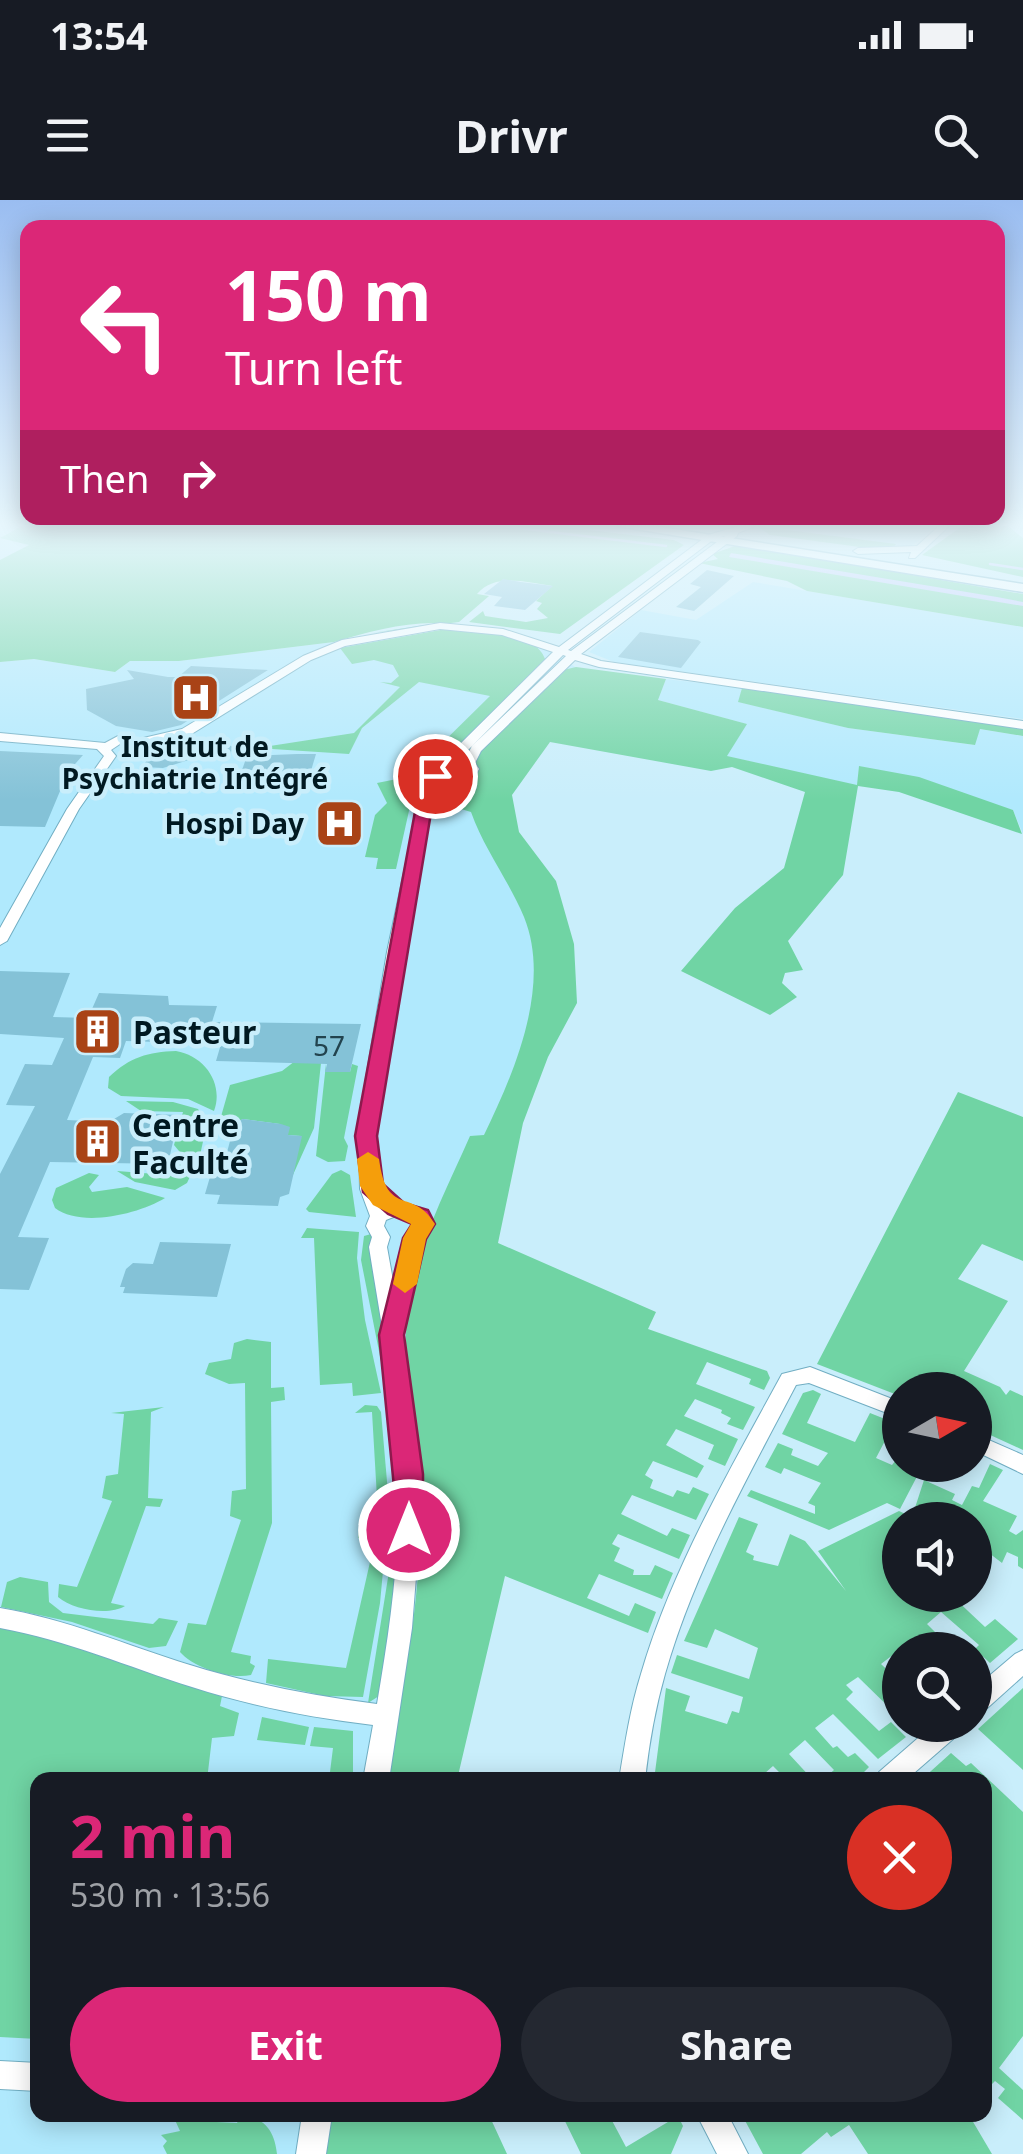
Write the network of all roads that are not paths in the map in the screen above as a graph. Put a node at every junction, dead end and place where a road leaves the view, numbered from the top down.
1 (614, 617) edge
2 (565, 654) junction
3 (1023, 723) edge
4 (0, 737) edge
5 (107, 751) junction
6 (449, 760) junction
7 (469, 763) junction
8 (440, 778) junction
9 (0, 941) edge
10 (385, 1221) junction
11 (414, 1238) junction
12 (392, 1335) junction
13 (882, 1403) edge
14 (992, 1450) edge
15 (1023, 1465) edge
16 (0, 1618) edge
17 (1023, 1661) edge
18 (992, 1689) edge
19 (387, 1716) junction
20 (931, 1742) edge
21 (377, 1772) edge
22 (633, 1772) edge
23 (897, 1772) edge
24 (0, 2074) edge
25 (30, 2076) edge
26 (316, 2122) edge
27 (716, 2122) edge
28 (731, 2153) edge
29 (311, 2154) edge

1 - 2 street
2 - 3 street
2 - 5 street
2 - 6 street
2 - 7 street
4 - 5 street
5 - 9 street
6 - 7 street
6 - 8 street
7 - 8 street
8 - 10 street
10 - 11 street
10 - 11 street
10 - 12 street
11 - 12 street
12 - 19 street
13 - 22 street
14 - 15 street
16 - 19 street
17 - 18 street
19 - 21 street
20 - 23 street
24 - 25 street
26 - 29 street
27 - 28 street

